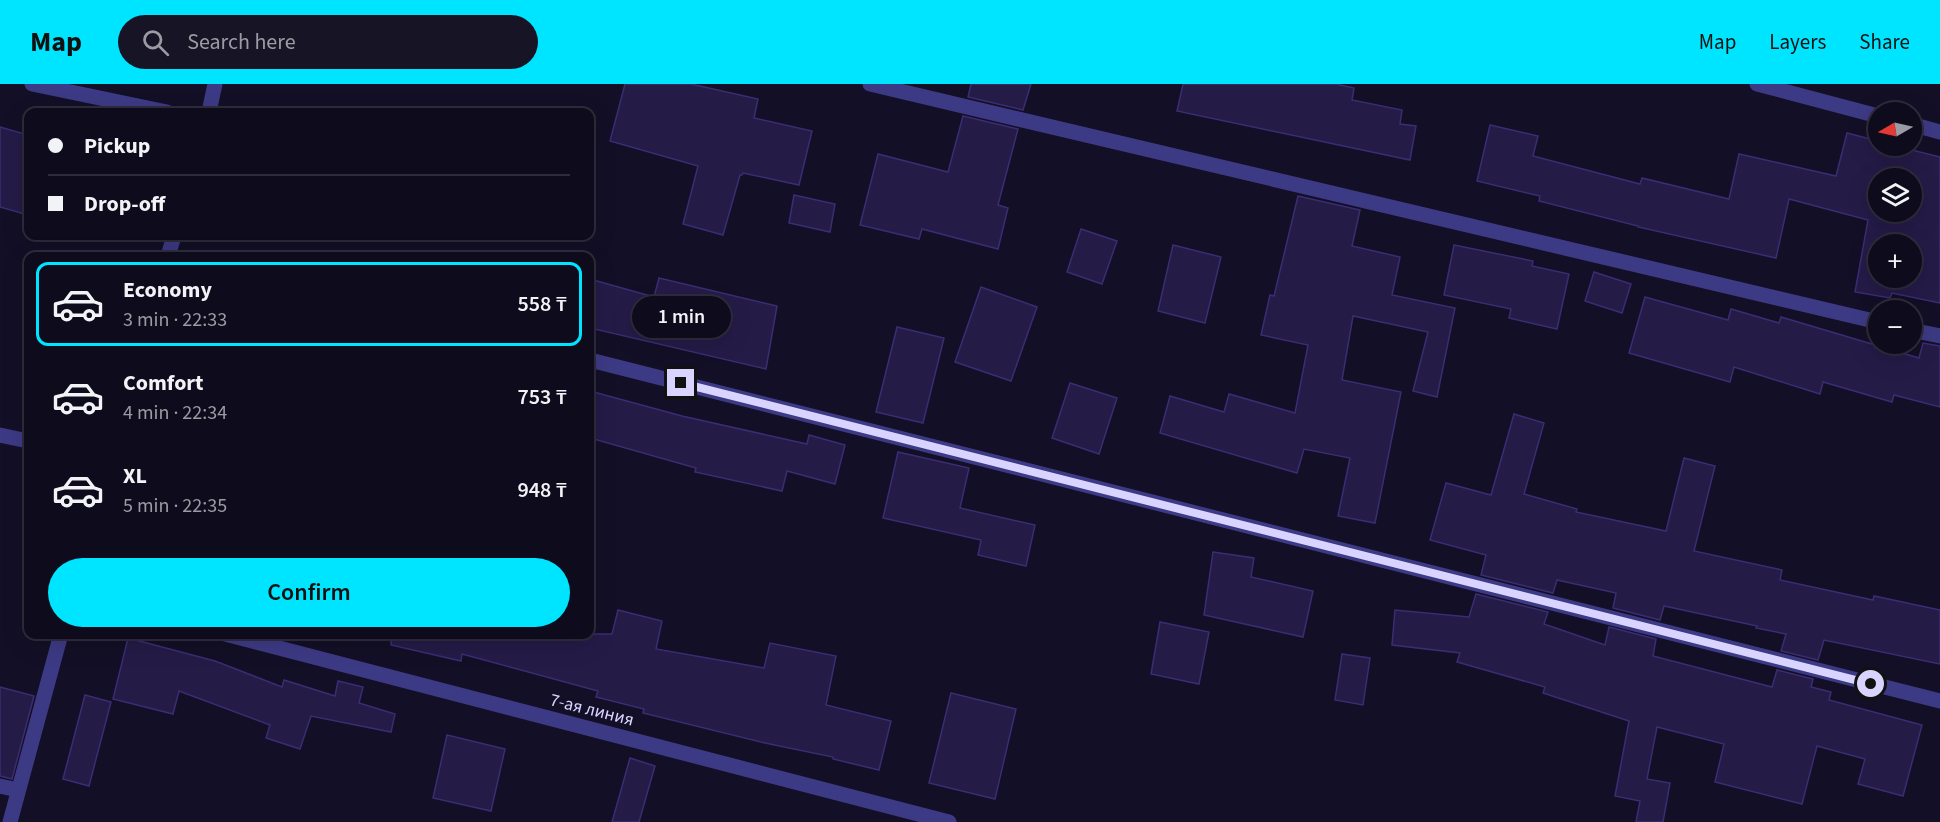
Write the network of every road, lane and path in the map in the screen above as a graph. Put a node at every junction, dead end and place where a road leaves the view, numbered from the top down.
1 (32, 84) edge
2 (215, 84) edge
3 (870, 84) edge
4 (1757, 84) edge
5 (148, 108) edge
6 (210, 108) edge
7 (1868, 113) edge
8 (1922, 127) edge
9 (1940, 132) edge
10 (1868, 320) edge
11 (1922, 332) edge
12 (1940, 336) edge
13 (594, 361) edge
14 (0, 435) edge
15 (24, 440) edge
16 (60, 639) edge
17 (244, 639) edge
18 (1940, 701) edge
19 (0, 786) edge
20 (18, 790) junction
21 (10, 822) edge
22 (949, 822) edge

1 - 5 street
2 - 6 street
3 - 10 street
4 - 7 street
8 - 9 street
11 - 12 street
13 - 18 street
14 - 15 street
16 - 20 street
17 - 22 street, 7-ая линия
19 - 20 street
20 - 21 street

